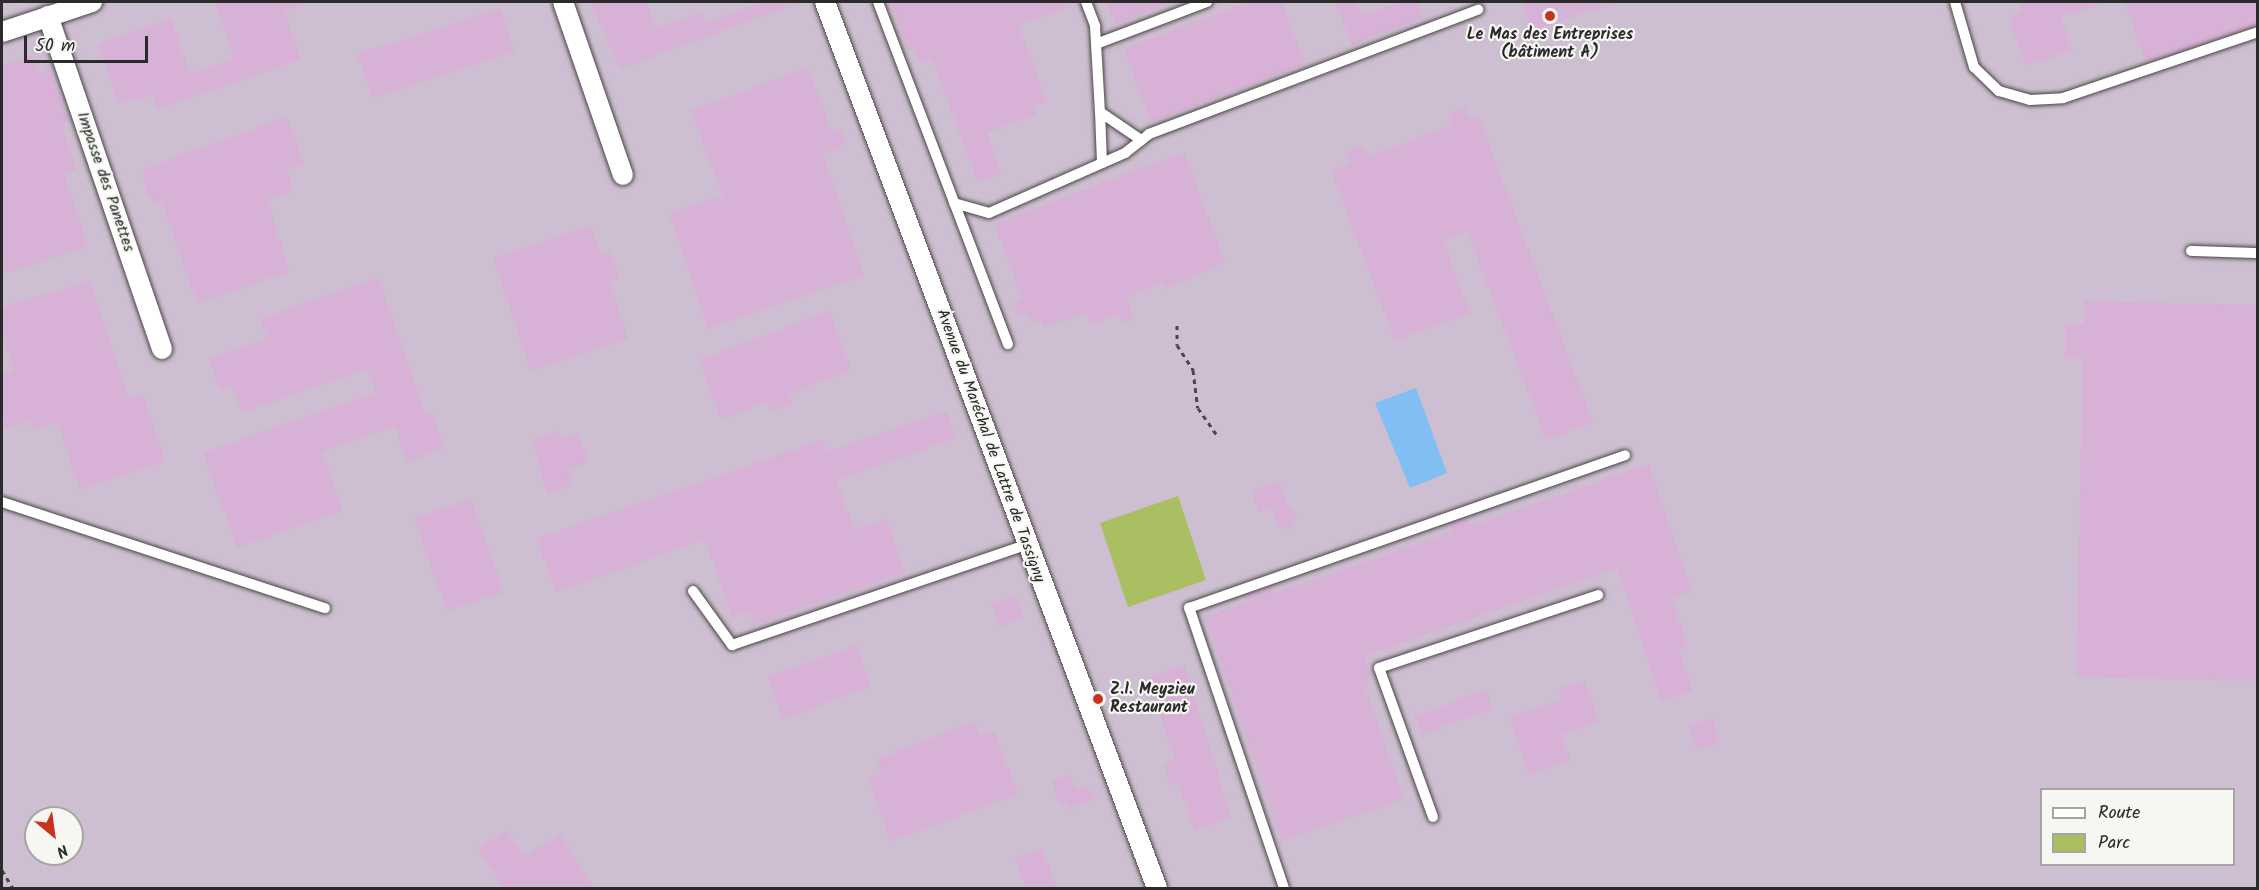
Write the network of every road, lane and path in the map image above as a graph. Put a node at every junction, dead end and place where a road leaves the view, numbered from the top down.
1 (92, 2) edge
2 (562, 2) edge
3 (825, 2) edge
4 (878, 2) edge
5 (1086, 2) edge
6 (1207, 2) edge
7 (1955, 2) edge
8 (1478, 10) dead end
9 (48, 16) junction
10 (2, 32) edge
11 (2258, 32) edge
12 (1096, 44) junction
13 (1100, 112) junction
14 (1141, 140) junction
15 (1102, 163) junction
16 (623, 175) dead end
17 (954, 203) junction
18 (2191, 251) dead end
19 (2258, 253) edge
20 (1177, 325) dead end
21 (1008, 344) dead end
22 (162, 349) dead end
23 (1217, 435) dead end
24 (1625, 455) dead end
25 (2, 502) edge
26 (1026, 545) junction
27 (693, 591) dead end
28 (1598, 595) dead end
29 (325, 608) dead end
30 (1434, 817) dead end
31 (2, 870) edge
32 (13, 888) edge
33 (1158, 888) edge
34 (1284, 888) edge

1 - 9 street
2 - 16 street
3 - 26 street, Avenue du Maréchal de Lattre de Tassigny
4 - 17 lane
5 - 12 lane
6 - 12 lane
7 - 11 lane
8 - 14 lane
9 - 10 street
9 - 22 street, Impasse des Panettes
12 - 13 lane
13 - 14 lane
13 - 15 lane
14 - 15 lane
15 - 17 lane
17 - 21 lane
18 - 19 lane
20 - 23 path
24 - 34 lane
25 - 29 lane
26 - 27 lane
26 - 33 street, Avenue du Maréchal de Lattre de Tassigny
28 - 30 lane
31 - 32 path

